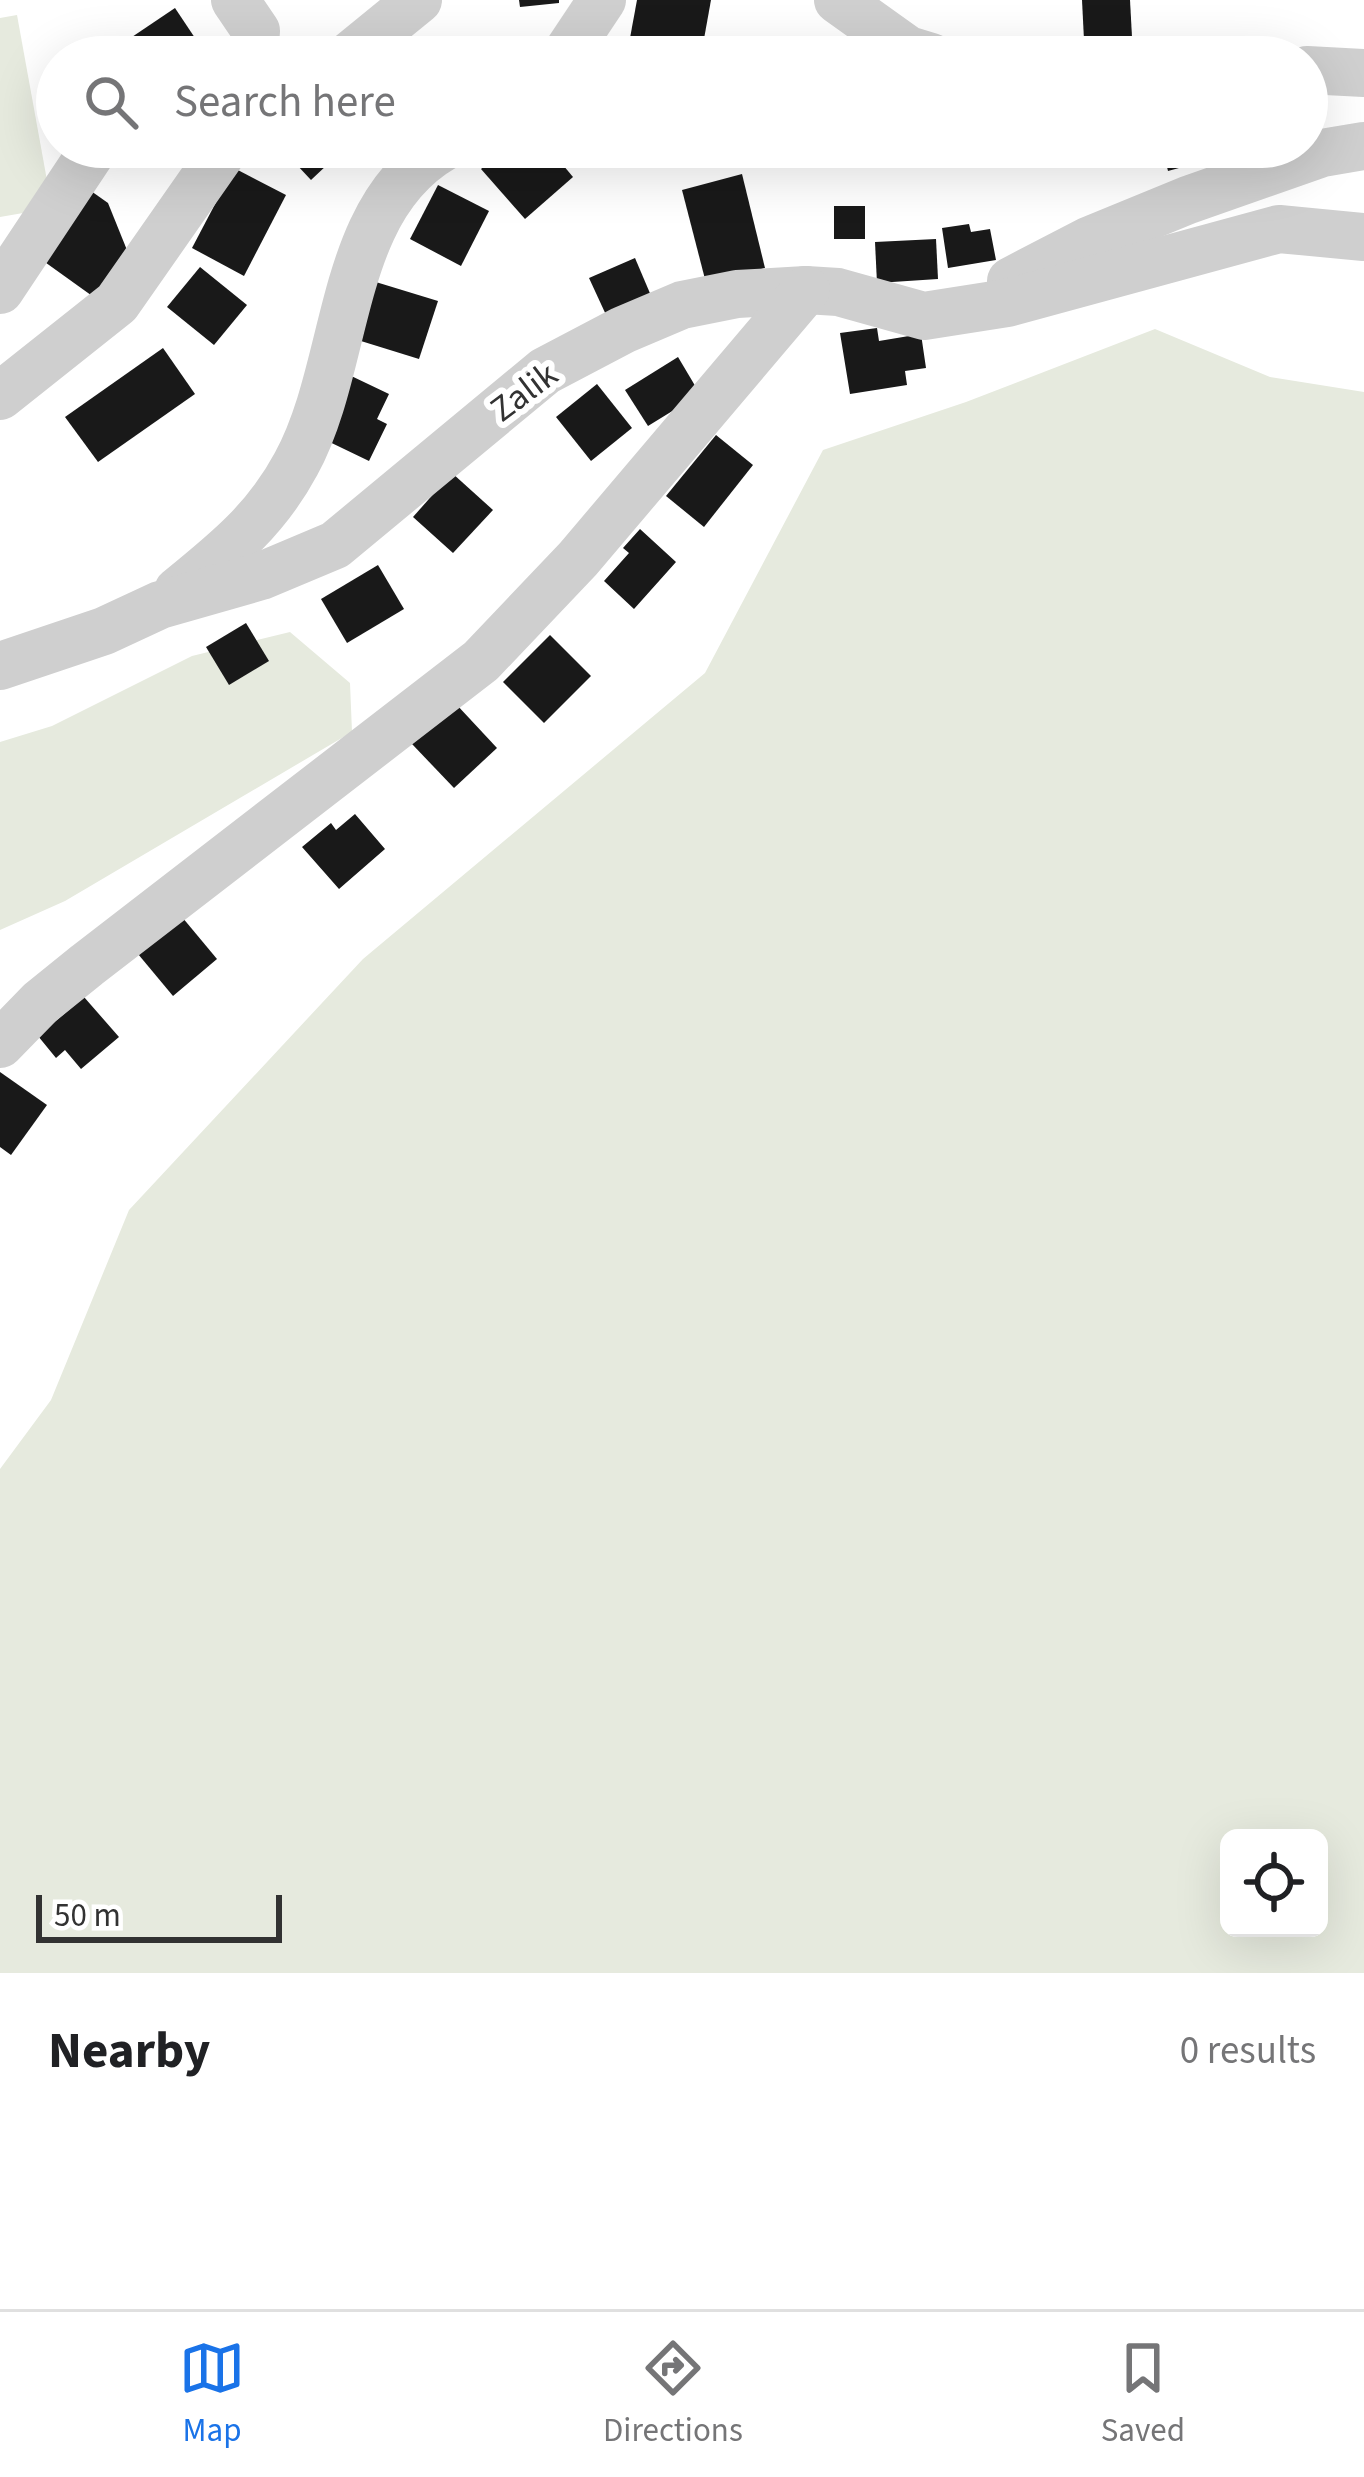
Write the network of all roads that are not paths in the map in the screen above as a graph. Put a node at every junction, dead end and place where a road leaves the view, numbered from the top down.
1 (235, 0) edge
2 (418, 0) edge
3 (602, 0) edge
4 (838, 0) edge
5 (256, 36) edge
6 (374, 36) edge
7 (578, 36) edge
8 (888, 36) edge
9 (1328, 71) edge
10 (1364, 73) edge
11 (1364, 146) edge
12 (1328, 152) edge
13 (81, 168) edge
14 (211, 168) edge
15 (417, 168) edge
16 (1279, 168) edge
17 (1364, 237) edge
18 (0, 290) edge
19 (806, 290) junction
20 (924, 316) junction
21 (0, 397) edge
22 (160, 605) junction
23 (0, 666) edge
24 (0, 1044) edge

1 - 5 street
2 - 6 street
3 - 7 street
4 - 8 street
9 - 10 street
11 - 12 street
13 - 18 street
14 - 21 street
15 - 22 street, Zalik
16 - 20 street
17 - 20 street, Zalik
19 - 20 street, Zalik
19 - 22 street, Zalik
19 - 24 street
22 - 23 street, Zalik

